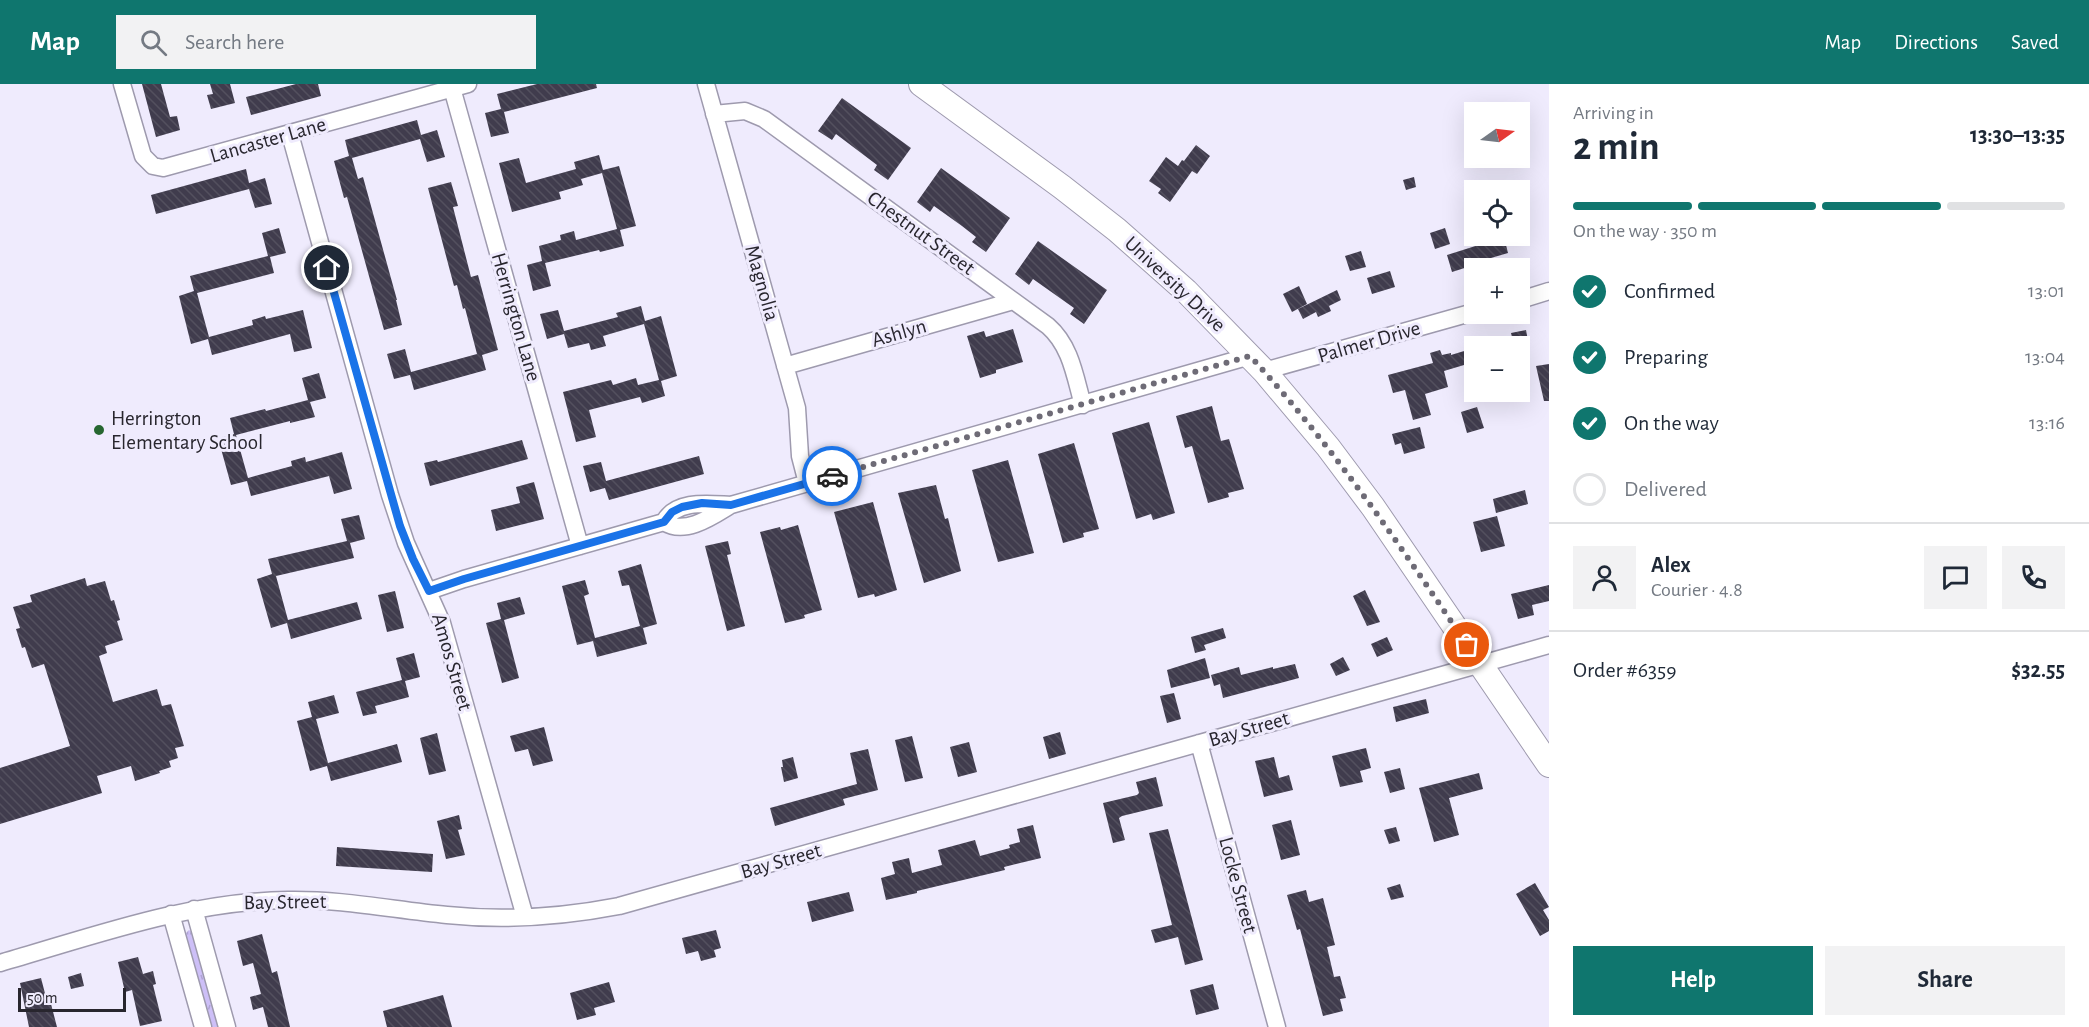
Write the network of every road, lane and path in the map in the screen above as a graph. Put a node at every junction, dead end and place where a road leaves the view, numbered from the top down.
1 (122, 84) edge
2 (706, 84) edge
3 (921, 84) edge
4 (460, 86) edge
5 (714, 114) junction
6 (290, 134) junction
7 (1549, 291) edge
8 (1530, 297) edge
9 (1014, 301) junction
10 (1464, 314) edge
11 (1257, 364) junction
12 (785, 366) junction
13 (1083, 405) junction
14 (807, 483) junction
15 (580, 546) junction
16 (429, 591) junction
17 (1549, 645) edge
18 (1480, 664) junction
19 (1199, 743) junction
20 (1549, 765) edge
21 (194, 909) junction
22 (171, 914) junction
23 (525, 917) junction
24 (0, 963) edge
25 (203, 1027) edge
26 (227, 1027) edge
27 (1277, 1027) edge

1 - 6 street, Lancaster Lane
2 - 5 street, Magnolia
3 - 11 main road, University Drive
4 - 6 street, Lancaster Lane
4 - 15 street, Herrington Lane
5 - 9 street, Chestnut Street
5 - 12 street, Magnolia
6 - 16 street, Amos Street
7 - 8 street
9 - 12 street, Ashlyn
9 - 13 street, Chestnut Street
10 - 11 street, Palmer Drive
11 - 13 street, Palmer Drive
11 - 18 main road, University Drive
12 - 14 street, Magnolia
13 - 14 street, Palmer Drive
14 - 15 street, Palmer Drive
15 - 16 street, Palmer Drive
16 - 23 street, Amos Street
17 - 18 street, Bay Street
18 - 19 street, Bay Street
18 - 20 main road, University Drive
19 - 23 street, Bay Street
19 - 27 street, Locke Street
21 - 22 street, Bay Street
21 - 23 street, Bay Street
21 - 26 street
22 - 24 street, Bay Street
22 - 25 street

